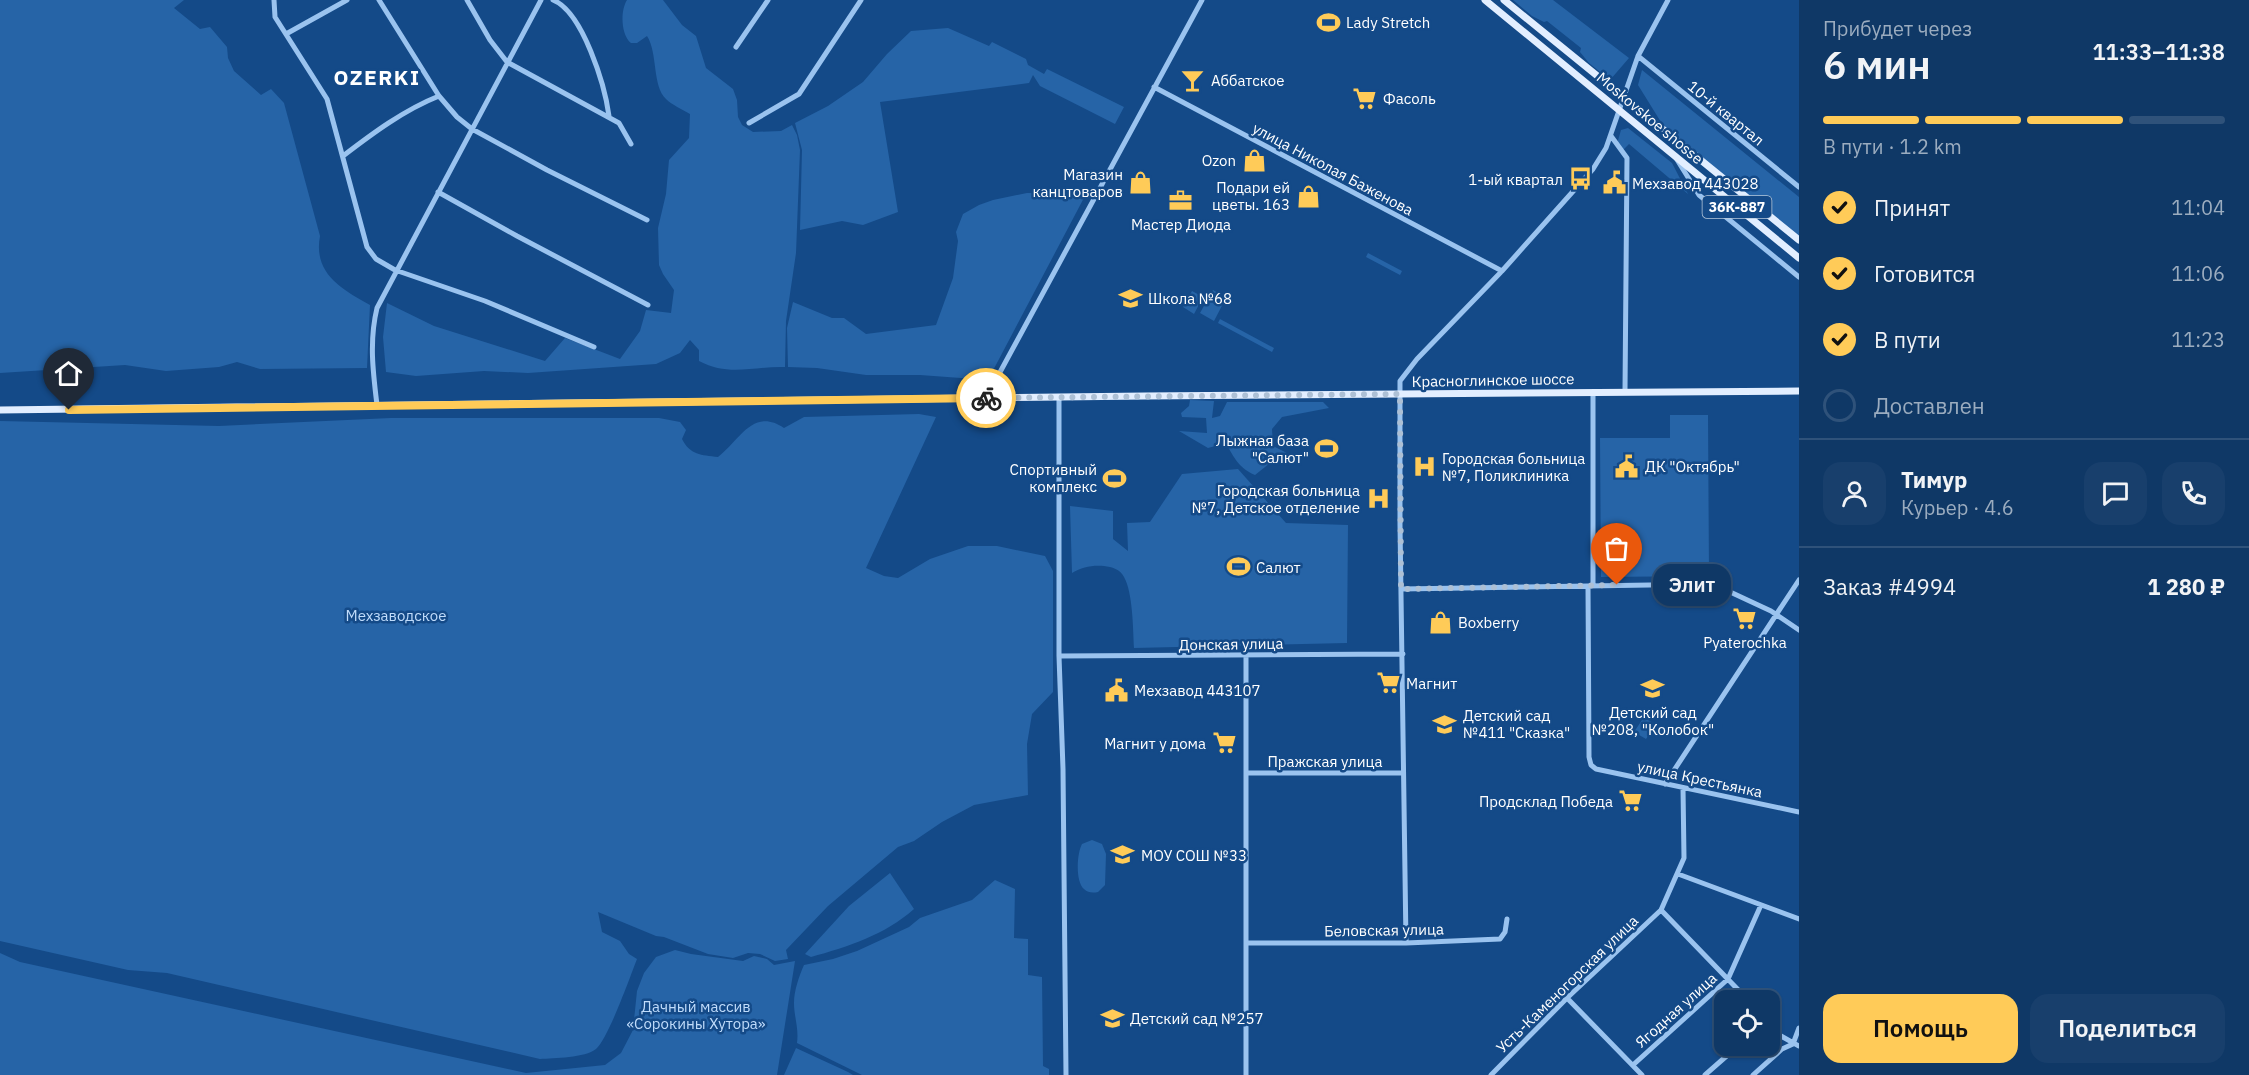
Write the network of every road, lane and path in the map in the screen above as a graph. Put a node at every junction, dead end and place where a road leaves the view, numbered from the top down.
1 (274, 0) edge
2 (347, 0) edge
3 (379, 0) edge
4 (467, 0) edge
5 (541, 0) edge
6 (553, 0) edge
7 (768, 0) edge
8 (861, 0) edge
9 (1202, 0) edge
10 (1485, 0) edge
11 (1504, 0) edge
12 (1668, 0) edge
13 (286, 34) junction
14 (736, 47) dead end
15 (1638, 56) junction
16 (507, 62) junction
17 (1154, 87) junction
18 (439, 96) junction
19 (1623, 97) junction
20 (1619, 110) junction
21 (609, 116) junction
22 (749, 123) dead end
23 (472, 129) junction
24 (1611, 136) junction
25 (631, 144) dead end
26 (343, 156) junction
27 (1675, 156) junction
28 (1799, 187) edge
29 (438, 192) junction
30 (647, 220) dead end
31 (1799, 240) edge
32 (1799, 258) edge
33 (396, 270) junction
34 (1502, 271) junction
35 (1799, 277) edge
36 (648, 305) dead end
37 (594, 347) dead end
38 (1625, 391) junction
39 (1799, 391) edge
40 (1593, 392) junction
41 (1400, 394) junction
42 (986, 398) junction
43 (1059, 398) junction
44 (377, 405) junction
45 (0, 410) edge
46 (1799, 580) edge
47 (1591, 586) junction
48 (1401, 589) junction
49 (1776, 615) junction
50 (1799, 630) edge
51 (1403, 654) junction
52 (1059, 656) junction
53 (1246, 656) junction
54 (1246, 773) junction
55 (1403, 773) junction
56 (1665, 784) junction
57 (1683, 788) junction
58 (1799, 812) edge
59 (1678, 874) junction
60 (1761, 905) junction
61 (1661, 910) junction
62 (1799, 919) edge
63 (1507, 920) dead end
64 (1247, 943) junction
65 (1406, 943) junction
66 (1728, 979) junction
67 (1738, 990) edge
68 (1567, 998) junction
69 (1799, 1028) edge
70 (1780, 1036) edge
71 (1796, 1045) edge
72 (1727, 1056) edge
73 (1633, 1065) junction
74 (1066, 1075) edge
75 (1246, 1075) edge
76 (1491, 1075) edge
77 (1642, 1075) edge
78 (1705, 1075) edge
79 (1753, 1075) edge

1 - 13 street
2 - 13 street
3 - 18 street
4 - 16 street
5 - 16 street
6 - 21 street
7 - 14 street
8 - 22 street
9 - 17 street
10 - 20 main road, Moskovskoe shosse / 36К-887
11 - 19 main road, Moskovskoe shosse / 36К-887
12 - 15 street
13 - 26 street
15 - 19 street
15 - 28 street, 10-й квартал
16 - 21 street
16 - 23 street
17 - 34 street, улица Николая Баженова
17 - 42 street
18 - 23 street
18 - 26 street
19 - 20 street
19 - 31 main road, Moskovskoe shosse / 36К-887
20 - 24 street
20 - 27 main road, Moskovskoe shosse / 36К-887
21 - 25 street
23 - 29 street
23 - 30 street
24 - 34 street
24 - 38 street
26 - 33 street
27 - 32 main road, Moskovskoe shosse / 36К-887
27 - 35 street
29 - 33 street
29 - 36 street
33 - 37 street
33 - 44 street
34 - 41 street
38 - 39 main road, Красноглинское шоссе
38 - 40 main road, Красноглинское шоссе
40 - 41 main road, Красноглинское шоссе
40 - 47 street
41 - 43 main road, Красноглинское шоссе
41 - 48 street
42 - 43 main road, Красноглинское шоссе
42 - 44 main road, Красноглинское шоссе
43 - 52 street
44 - 45 main road, Красноглинское шоссе
46 - 49 street
47 - 48 street
47 - 49 street
47 - 56 street, улица Крестьянка
48 - 51 street
49 - 50 street
49 - 56 street
51 - 53 street, Донская улица
51 - 55 street
52 - 53 street, Донская улица
52 - 74 street
53 - 54 street
54 - 55 street, Пражская улица
54 - 64 street
55 - 65 street
56 - 57 street, улица Крестьянка
57 - 58 street, улица Крестьянка
57 - 59 street
59 - 60 street
59 - 61 street
60 - 62 street
60 - 66 street, Ягодная улица
61 - 66 street
61 - 68 street, Усть-Каменогорская улица
63 - 65 street, Беловская улица
64 - 65 street, Беловская улица
64 - 75 street
66 - 67 street
66 - 73 street, Ягодная улица
68 - 73 street
68 - 76 street, Усть-Каменогорская улица
69 - 71 street
70 - 71 street
71 - 79 street
72 - 78 street
73 - 77 street

